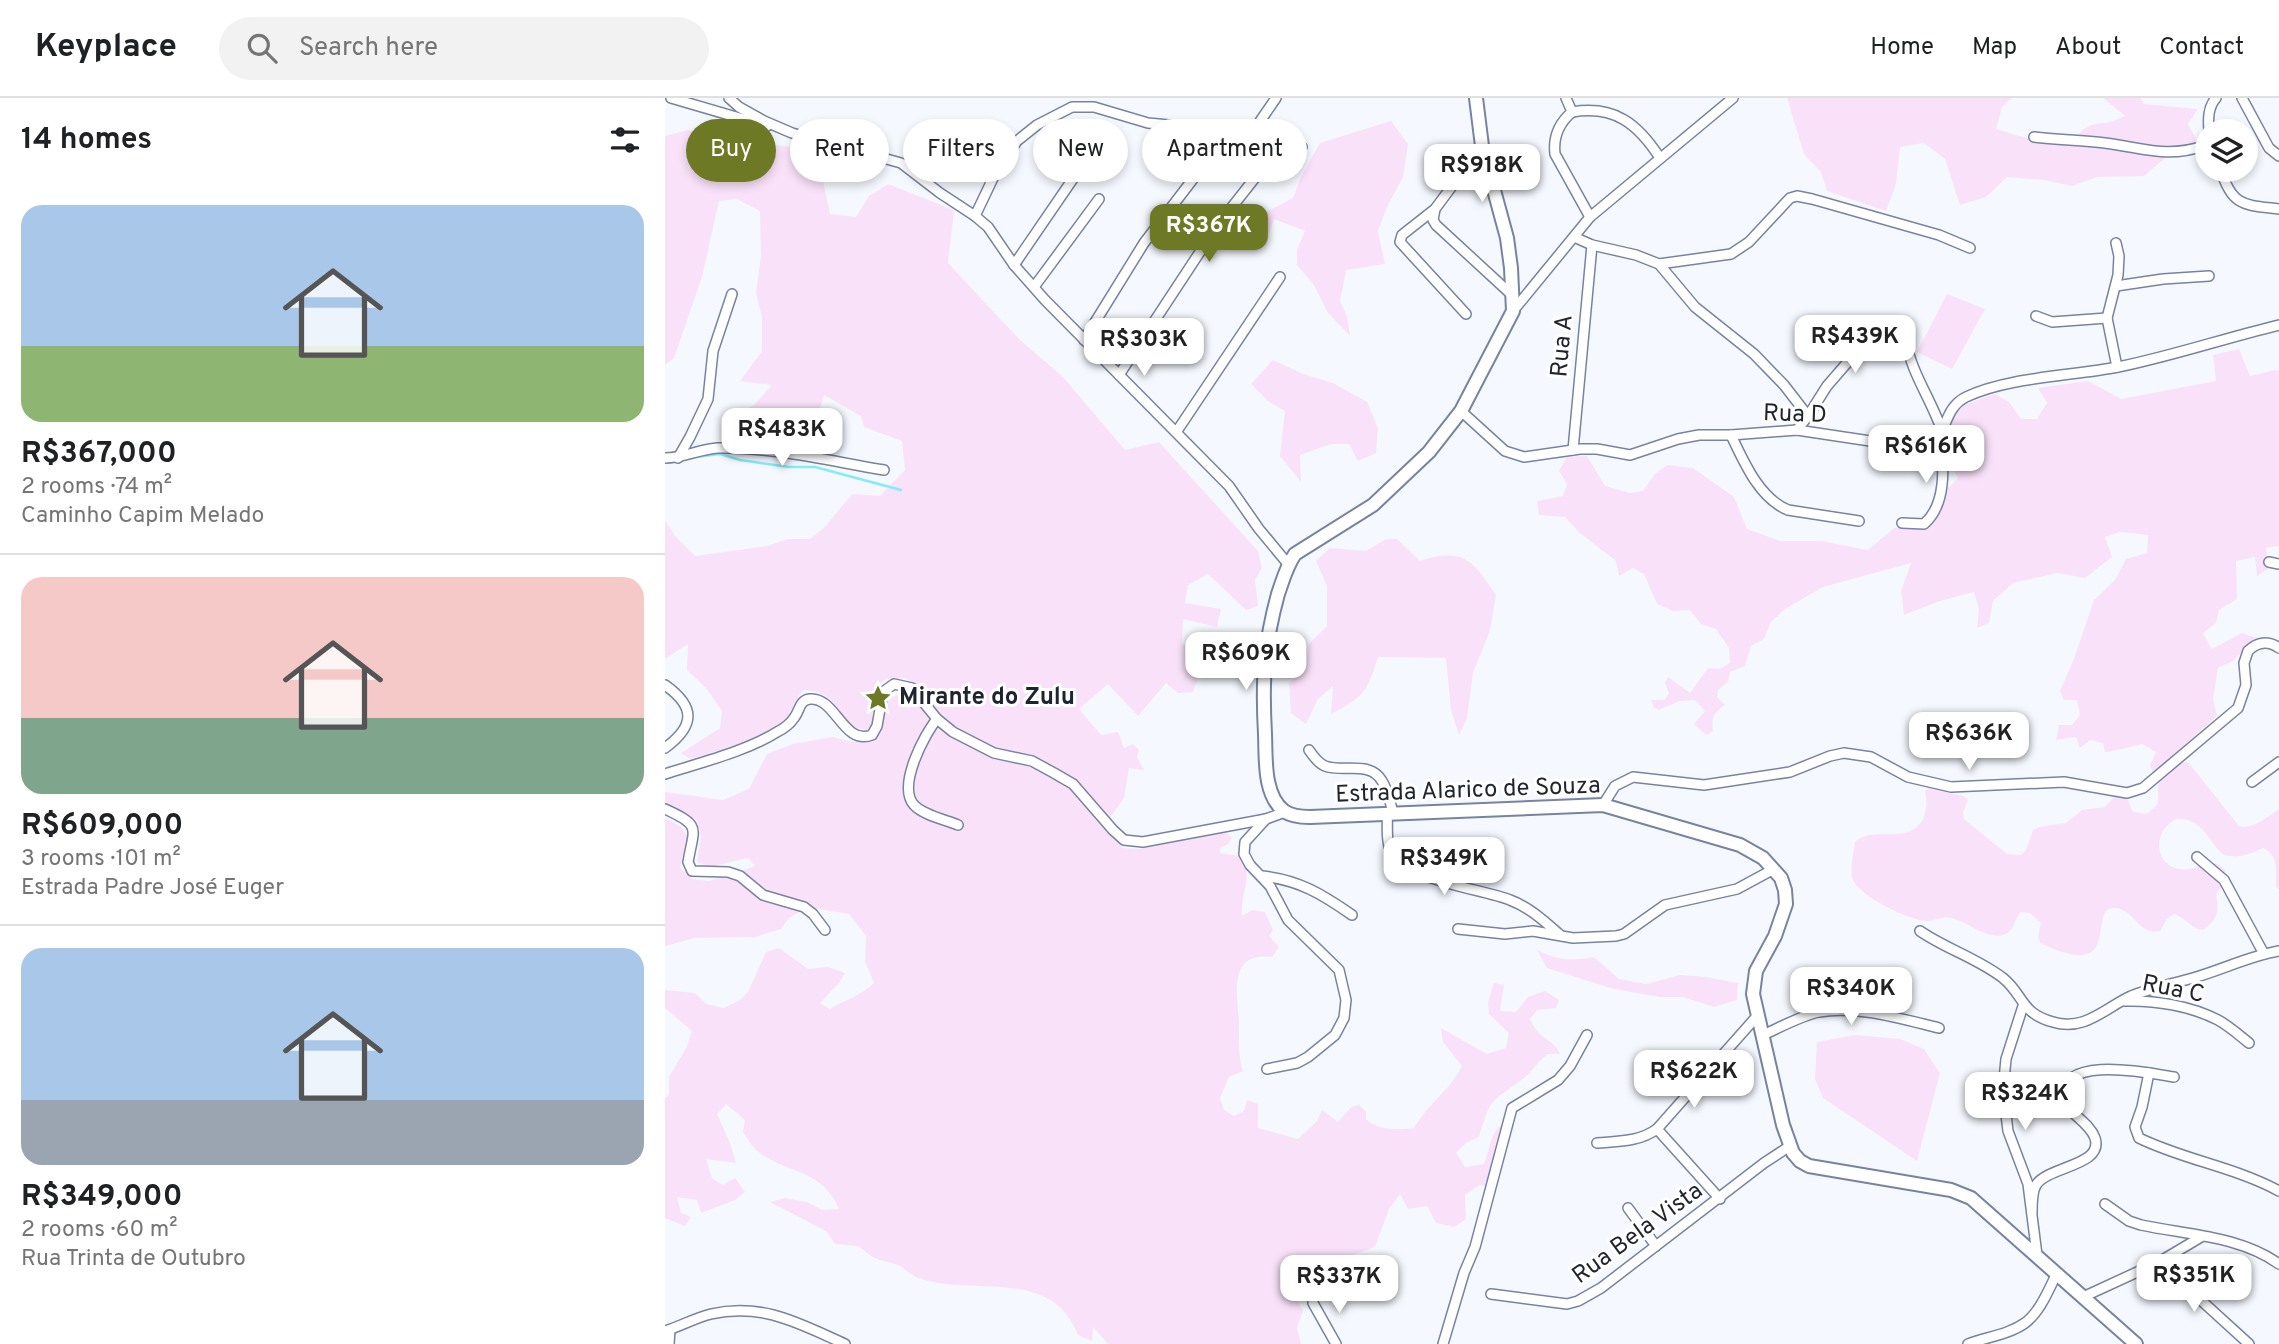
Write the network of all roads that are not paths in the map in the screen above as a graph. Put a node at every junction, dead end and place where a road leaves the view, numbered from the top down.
1 (671, 98) edge
2 (729, 98) edge
3 (1276, 98) edge
4 (1476, 98) edge
5 (1566, 98) edge
6 (1733, 98) edge
7 (2216, 98) edge
8 (2242, 98) edge
9 (1572, 112) junction
10 (1262, 119) edge
11 (2209, 119) edge
12 (1142, 121) edge
13 (790, 131) edge
14 (790, 131) edge
15 (2034, 137) dead end
16 (1482, 146) junction
17 (2195, 148) edge
18 (2279, 156) edge
19 (1660, 158) junction
20 (889, 160) edge
21 (1071, 182) edge
22 (1191, 182) edge
23 (1252, 182) edge
24 (2225, 182) edge
25 (1099, 199) dead end
26 (1435, 209) junction
27 (2279, 209) edge
28 (975, 216) junction
29 (1590, 217) junction
30 (1574, 237) junction
31 (2116, 243) dead end
32 (1592, 245) junction
33 (1970, 248) dead end
34 (1659, 264) junction
35 (1014, 265) junction
36 (2210, 276) dead end
37 (1280, 277) dead end
38 (2116, 286) junction
39 (1034, 287) junction
40 (732, 294) dead end
41 (1512, 295) junction
42 (1513, 311) junction
43 (1466, 314) dead end
44 (2036, 316) dead end
45 (2107, 318) junction
46 (2279, 325) edge
47 (1084, 340) junction
48 (2117, 367) junction
49 (1119, 375) junction
50 (1461, 411) junction
51 (1808, 416) junction
52 (1797, 430) junction
53 (1177, 431) junction
54 (1942, 431) junction
55 (1731, 435) junction
56 (1936, 441) junction
57 (1573, 450) junction
58 (665, 458) edge
59 (678, 458) junction
60 (884, 470) dead end
61 (1859, 521) dead end
62 (1902, 523) dead end
63 (1288, 564) junction
64 (2279, 649) edge
65 (665, 685) edge
66 (937, 719) junction
67 (665, 748) edge
68 (1309, 750) dead end
69 (2279, 762) edge
70 (665, 774) edge
71 (2252, 782) dead end
72 (1603, 805) junction
73 (665, 808) edge
74 (1285, 812) junction
75 (1390, 813) junction
76 (1266, 819) junction
77 (958, 825) dead end
78 (2197, 857) dead end
79 (1774, 869) junction
80 (1262, 876) junction
81 (1352, 915) dead end
82 (1458, 929) dead end
83 (825, 930) dead end
84 (1920, 930) dead end
85 (1563, 937) junction
86 (2279, 951) edge
87 (2264, 954) junction
88 (2124, 1001) junction
89 (2023, 1006) junction
90 (1758, 1015) junction
91 (1938, 1028) dead end
92 (1587, 1035) dead end
93 (1763, 1035) junction
94 (2249, 1043) dead end
95 (1267, 1069) dead end
96 (2149, 1073) junction
97 (2174, 1077) dead end
98 (1657, 1129) junction
99 (1597, 1143) dead end
100 (1790, 1146) junction
101 (2279, 1191) edge
102 (1720, 1199) junction
103 (2105, 1204) dead end
104 (1628, 1208) dead end
105 (2032, 1212) junction
106 (2201, 1237) junction
107 (1656, 1246) junction
108 (2037, 1255) junction
109 (2158, 1262) junction
110 (2279, 1264) edge
111 (2057, 1273) junction
112 (1491, 1294) dead end
113 (2083, 1297) junction
114 (1313, 1303) dead end
115 (667, 1330) edge
116 (669, 1344) edge
117 (845, 1344) edge
118 (1336, 1344) edge
119 (1443, 1344) edge
120 (1968, 1344) edge
121 (2136, 1344) edge
122 (2249, 1344) edge

1 - 13 street
2 - 14 street
3 - 10 street
4 - 16 main road
5 - 9 street
6 - 19 street
7 - 11 street
8 - 18 street
9 - 19 street
9 - 29 street
12 - 28 street
15 - 17 street
16 - 26 street
16 - 41 main road
19 - 29 street
20 - 28 street
21 - 35 street
22 - 47 street
23 - 49 street
24 - 27 street
25 - 39 street
26 - 41 street
26 - 43 street
28 - 35 street
29 - 30 street
30 - 32 street
30 - 42 street
31 - 38 street
32 - 34 street
32 - 57 street, Rua A
33 - 34 street
34 - 51 street
35 - 39 street
36 - 38 street
37 - 53 street
38 - 45 street
39 - 47 street
40 - 59 street
41 - 42 main road
42 - 50 main road
44 - 45 street
45 - 48 street
46 - 48 street
47 - 49 street
48 - 54 street
49 - 53 street
50 - 57 street, Rua D
50 - 63 main road
51 - 52 street
51 - 54 street
52 - 55 street, Rua D
52 - 56 street, Rua D
53 - 63 street
54 - 56 street
55 - 57 street, Rua D
55 - 61 street
56 - 62 street
58 - 59 street
59 - 60 street
63 - 74 main road
64 - 72 street
65 - 67 street
66 - 70 street, Estrada Alarico de Souza
66 - 76 street, Estrada Alarico de Souza
66 - 77 street
68 - 75 street
69 - 71 street
72 - 75 main road, Estrada Alarico de Souza
72 - 79 main road, Estrada Alarico de Souza
73 - 83 street
74 - 75 main road, Estrada Alarico de Souza
74 - 76 street, Estrada Alarico de Souza
75 - 85 street
76 - 80 street
78 - 87 street
79 - 85 street
79 - 90 main road
80 - 81 street
80 - 95 street
82 - 85 street
84 - 89 street
86 - 87 street
87 - 88 street
88 - 89 street
88 - 94 street, Rua C
89 - 105 street
90 - 93 main road
90 - 98 street
91 - 93 street
92 - 119 street
93 - 100 main road
96 - 97 street
96 - 101 street
96 - 105 street
98 - 99 street
98 - 102 street
100 - 102 street, Rua Bela Vista
100 - 108 main road
102 - 107 street, Rua Bela Vista
103 - 106 street
104 - 107 street
105 - 108 street
106 - 109 street
106 - 110 street
107 - 112 street, Rua Bela Vista
108 - 111 main road
109 - 113 street
109 - 122 street
111 - 113 main road
111 - 120 street
113 - 121 main road
114 - 118 street
115 - 116 street
115 - 117 street

